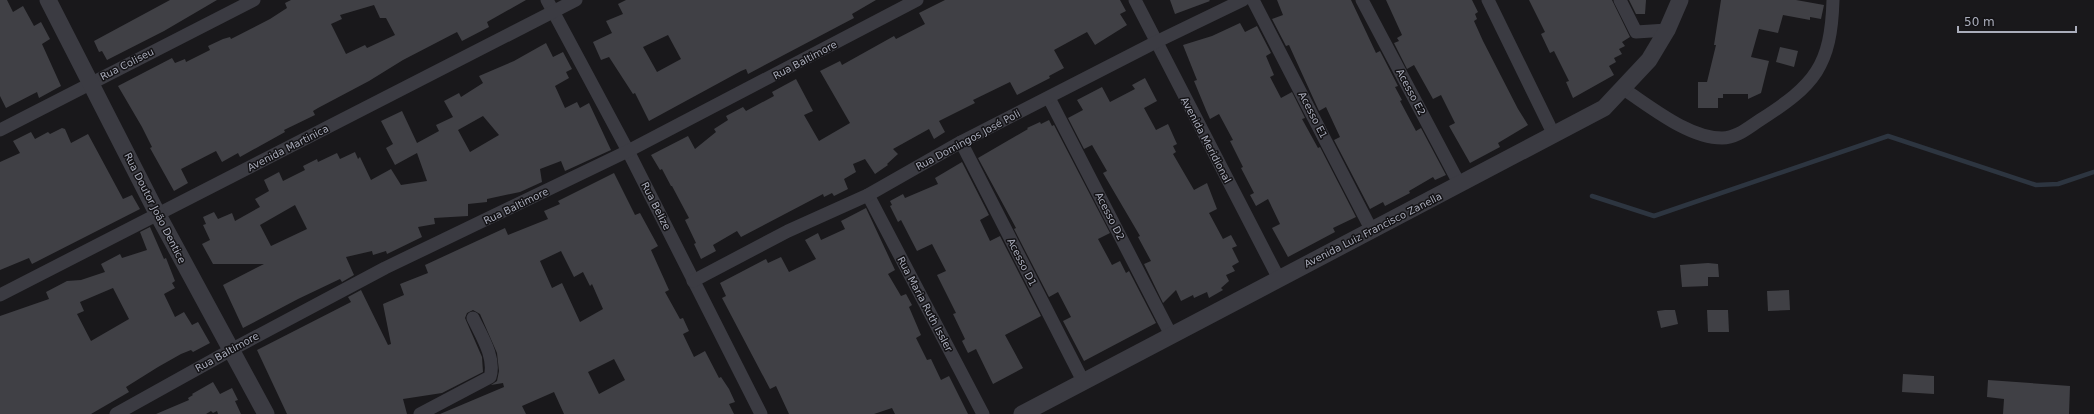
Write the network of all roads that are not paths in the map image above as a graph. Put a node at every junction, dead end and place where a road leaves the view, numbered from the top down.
1 (48, 0) edge
2 (254, 0) edge
3 (547, 0) edge
4 (576, 0) edge
5 (917, 0) edge
6 (1134, 0) edge
7 (1244, 0) edge
8 (1253, 0) edge
9 (1362, 0) edge
10 (1488, 0) edge
11 (1620, 0) edge
12 (1680, 0) edge
13 (1833, 0) edge
14 (553, 12) junction
15 (1667, 30) junction
16 (1156, 42) junction
17 (91, 82) junction
18 (1622, 88) junction
19 (1049, 98) junction
20 (0, 130) edge
21 (1554, 135) junction
22 (961, 142) junction
23 (628, 151) junction
24 (1460, 185) junction
25 (868, 195) junction
26 (158, 215) junction
27 (1372, 231) junction
28 (1279, 279) junction
29 (693, 281) junction
30 (0, 295) edge
31 (473, 318) dead end
32 (1171, 335) junction
33 (231, 350) junction
34 (1083, 381) junction
35 (116, 414) edge
36 (266, 414) edge
37 (420, 414) edge
38 (761, 414) edge
39 (983, 414) edge
40 (1022, 414) edge

1 - 17 street, Rua Doutor João Dentice
2 - 17 street, Rua Coliseu
3 - 14 street, Rua Belize
4 - 14 street, Avenida Martinica
5 - 23 street, Rua Baltimore
6 - 16 street, Avenida Meridional
7 - 16 street, Rua Domingos José Poli
8 - 27 street, Acesso E1
9 - 24 street, Acesso E2
10 - 21 street
11 - 15 street
12 - 15 street, Avenida Luiz Francisco Zanella
13 - 18 street
14 - 23 street, Rua Belize
14 - 26 street, Avenida Martinica
15 - 18 street, Avenida Luiz Francisco Zanella
16 - 19 street, Rua Domingos José Poli
16 - 28 street, Avenida Meridional
17 - 20 street, Rua Coliseu
17 - 26 street, Rua Doutor João Dentice
18 - 21 street, Avenida Luiz Francisco Zanella
19 - 22 street, Rua Domingos José Poli
19 - 32 street, Acesso D2
21 - 24 street, Avenida Luiz Francisco Zanella
22 - 25 street, Rua Domingos José Poli
22 - 34 street, Acesso D1
23 - 29 street, Rua Belize
23 - 33 street, Rua Baltimore
24 - 27 street, Avenida Luiz Francisco Zanella
25 - 29 street, Rua Domingos José Poli
25 - 39 street, Rua Maria Ruth Issler
26 - 30 street, Avenida Martinica
26 - 33 street, Rua Doutor João Dentice
27 - 28 street, Avenida Luiz Francisco Zanella
28 - 32 street, Avenida Luiz Francisco Zanella
29 - 38 street, Rua Belize
31 - 37 street
32 - 34 street, Avenida Luiz Francisco Zanella
33 - 35 street, Rua Baltimore
33 - 36 street, Rua Doutor João Dentice
34 - 40 street, Avenida Luiz Francisco Zanella

